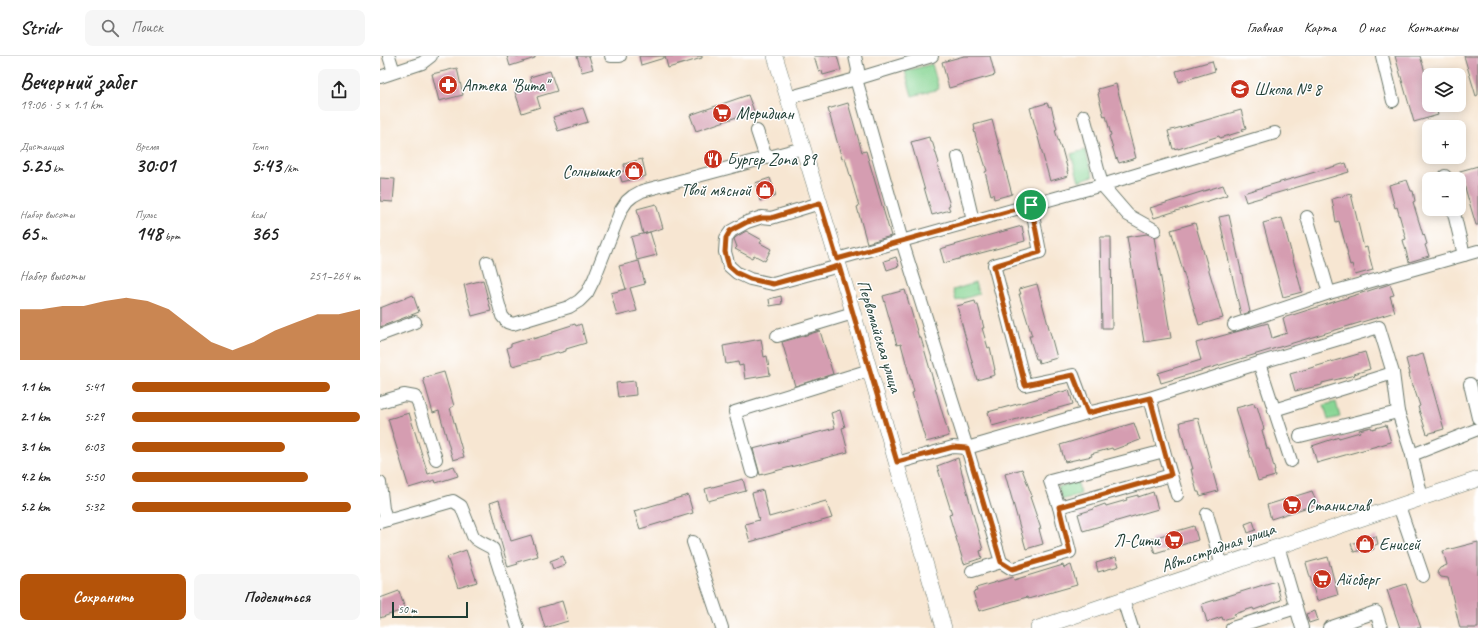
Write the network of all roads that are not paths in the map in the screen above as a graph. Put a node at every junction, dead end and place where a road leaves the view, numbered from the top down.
1 (389, 56) edge
2 (431, 56) edge
3 (611, 56) edge
4 (620, 56) edge
5 (774, 56) edge
6 (854, 56) edge
7 (932, 56) edge
8 (1382, 56) edge
9 (394, 72) junction
10 (380, 77) edge
11 (856, 79) junction
12 (787, 98) junction
13 (1394, 101) dead end
14 (1084, 116) dead end
15 (757, 132) dead end
16 (1275, 133) dead end
17 (803, 148) junction
18 (958, 157) dead end
19 (766, 158) junction
20 (1102, 186) junction
21 (820, 203) junction
22 (1031, 205) junction
23 (1455, 216) edge
24 (1307, 217) dead end
25 (972, 221) junction
26 (1155, 230) dead end
27 (902, 242) junction
28 (1478, 252) edge
29 (1464, 255) junction
30 (487, 262) dead end
31 (838, 262) junction
32 (1329, 292) junction
33 (853, 313) junction
34 (415, 322) dead end
35 (1234, 325) dead end
36 (380, 335) edge
37 (777, 336) dead end
38 (1259, 363) junction
39 (870, 370) junction
40 (1393, 373) junction
41 (1470, 384) dead end
42 (1150, 398) junction
43 (380, 402) edge
44 (1274, 410) junction
45 (1398, 412) junction
46 (1088, 413) junction
47 (1478, 418) edge
48 (1478, 429) edge
49 (1300, 436) dead end
50 (967, 448) junction
51 (1164, 451) junction
52 (1412, 455) junction
53 (436, 459) dead end
54 (1291, 461) dead end
55 (897, 462) junction
56 (752, 472) dead end
57 (1171, 475) junction
58 (1478, 479) edge
59 (380, 482) edge
60 (1177, 495) dead end
61 (1422, 498) junction
62 (1399, 506) junction
63 (1059, 507) junction
64 (1207, 514) dead end
65 (383, 521) edge
66 (693, 542) dead end
67 (1278, 546) junction
68 (1001, 562) junction
69 (1222, 566) junction
70 (972, 571) dead end
71 (1423, 576) dead end
72 (1123, 600) junction
73 (1296, 608) junction
74 (518, 628) edge
75 (722, 628) edge
76 (944, 628) edge
77 (1038, 628) edge
78 (1132, 628) edge
79 (1232, 628) edge
80 (1302, 628) edge
81 (1329, 628) edge
82 (1381, 628) edge

1 - 9 street
2 - 9 street
3 - 4 street
5 - 12 main road, Первомайская улица
6 - 11 street
7 - 11 street
8 - 13 street
9 - 10 street
11 - 12 street
11 - 27 street
12 - 17 main road, Первомайская улица
14 - 20 street
15 - 19 street
16 - 20 street
17 - 19 street
17 - 21 main road, Первомайская улица
18 - 25 street
19 - 30 street
20 - 22 street
20 - 26 street
21 - 31 main road, Первомайская улица
21 - 31 street
22 - 25 street
22 - 46 street
23 - 29 street
24 - 32 street
25 - 27 street
27 - 31 street
27 - 50 street
28 - 29 street
29 - 32 street
31 - 33 main road, Первомайская улица
32 - 35 street
33 - 37 street
33 - 39 main road, Первомайская улица
34 - 36 street
38 - 40 street
38 - 42 street
38 - 44 street
39 - 55 main road, Первомайская улица
39 - 56 street
40 - 44 street
40 - 45 street
41 - 47 street
42 - 46 street
42 - 51 street
43 - 53 street
44 - 54 street
45 - 49 street
45 - 52 street
46 - 50 street
48 - 52 street
50 - 55 street
50 - 68 street
51 - 57 street
51 - 63 street
52 - 61 street
55 - 76 main road, Первомайская улица
57 - 60 street
57 - 63 street
58 - 61 main road, Автострадная улица
59 - 65 street
61 - 62 main road, Автострадная улица
62 - 67 main road, Автострадная улица
62 - 71 street
63 - 68 street
64 - 69 street
65 - 74 street
66 - 75 street
67 - 69 main road, Автострадная улица
67 - 73 street
68 - 70 street
69 - 72 main road, Автострадная улица
72 - 77 main road, Автострадная улица
72 - 78 street
73 - 79 street
73 - 80 street
81 - 82 street

